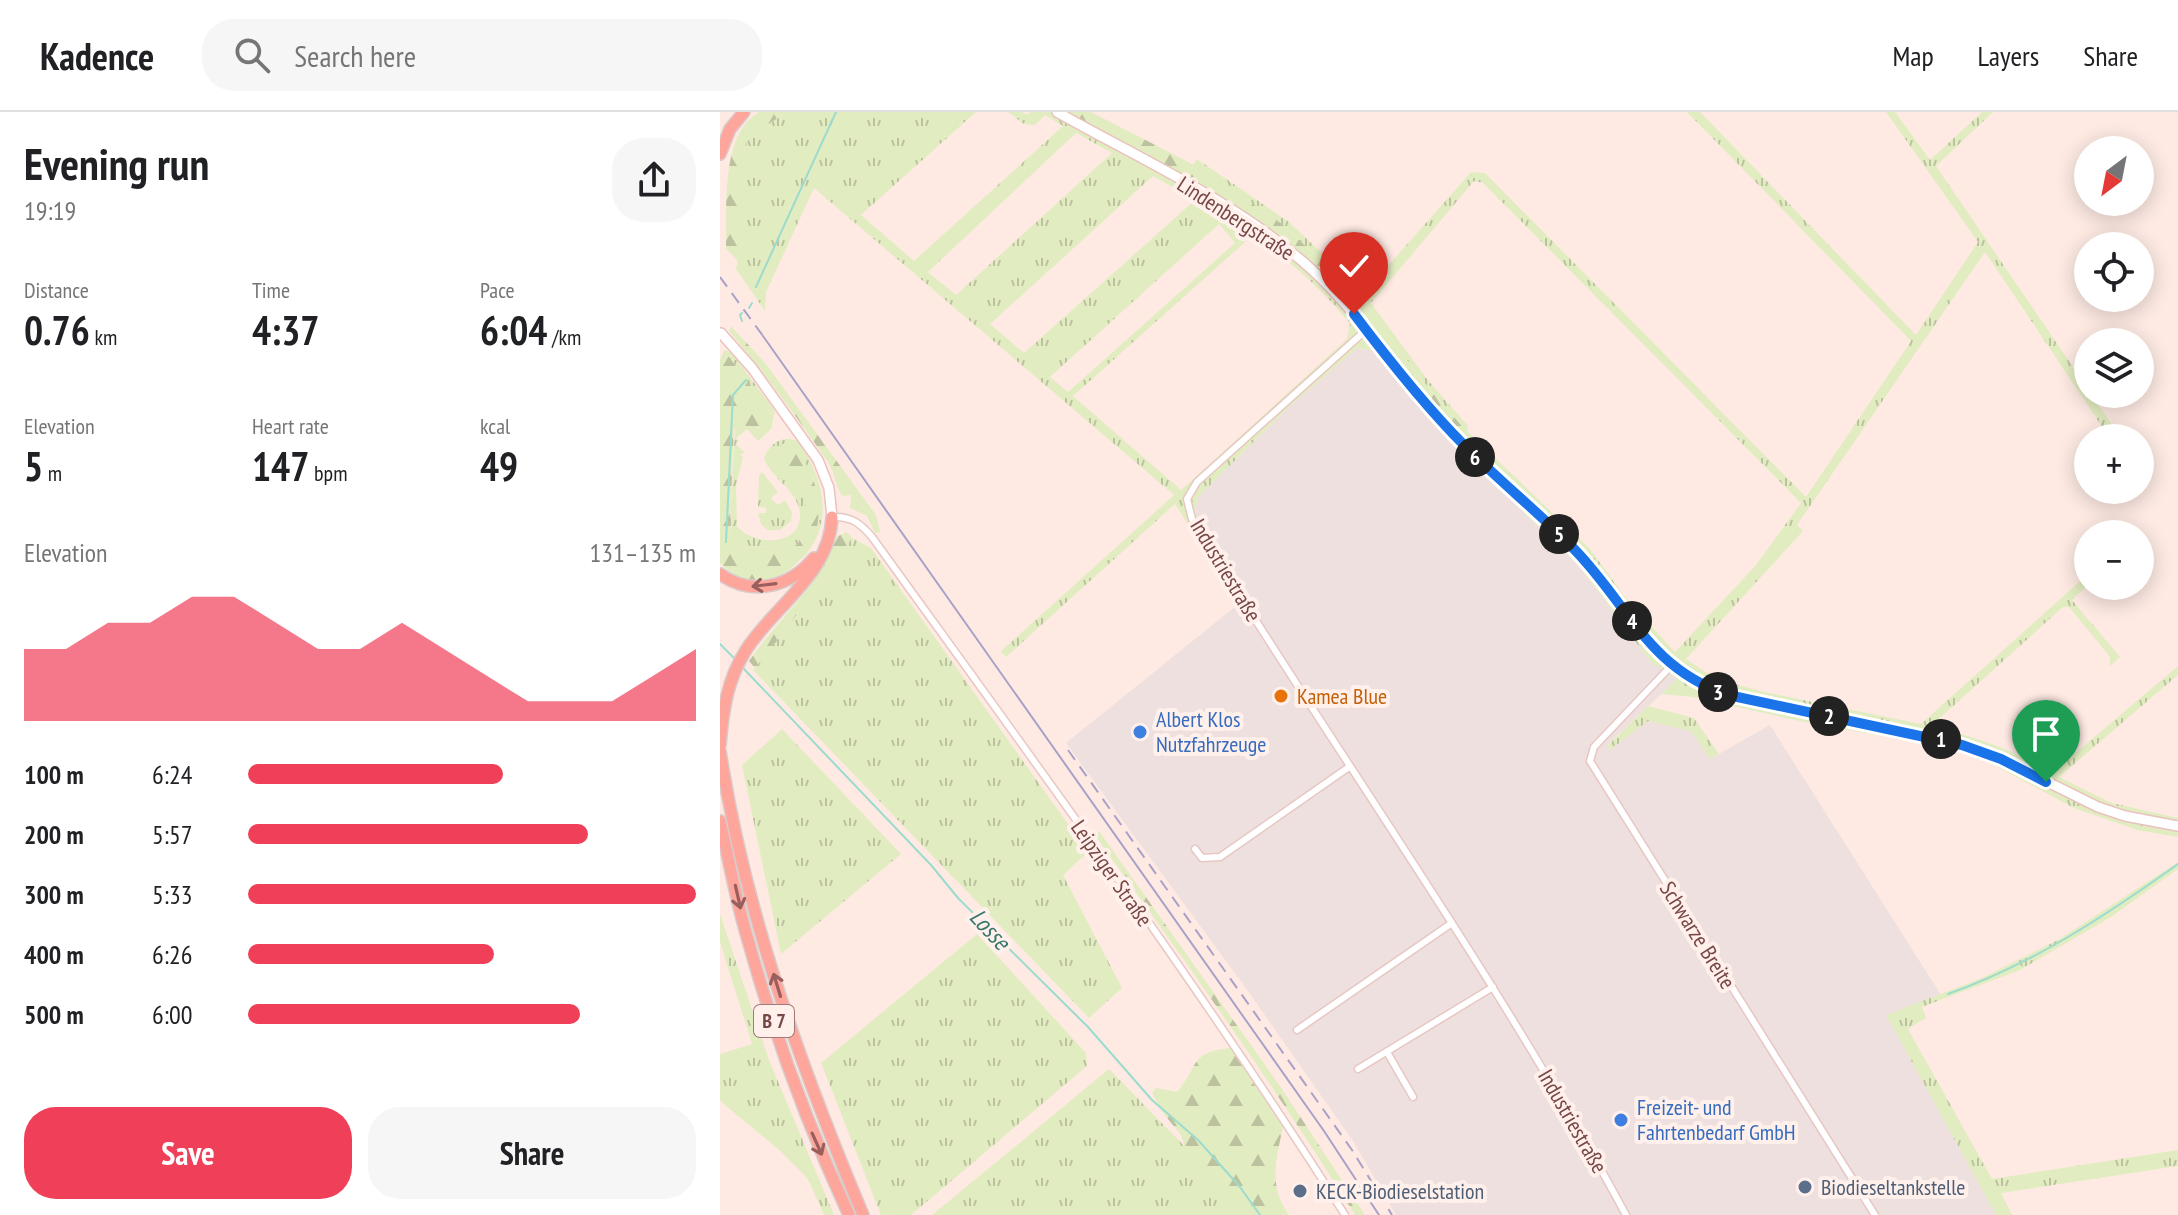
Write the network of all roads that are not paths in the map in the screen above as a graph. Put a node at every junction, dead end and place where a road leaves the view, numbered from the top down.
1 (744, 112) edge
2 (1057, 112) edge
3 (720, 154) edge
4 (1366, 330) junction
5 (721, 333) edge
6 (832, 517) junction
7 (720, 574) edge
8 (1671, 666) junction
9 (720, 745) edge
10 (720, 751) edge
11 (1349, 767) junction
12 (720, 821) edge
13 (2178, 826) edge
14 (1195, 849) dead end
15 (1452, 923) junction
16 (1493, 987) junction
17 (1297, 1030) dead end
18 (1387, 1052) junction
19 (1358, 1069) dead end
20 (1413, 1097) dead end
21 (849, 1215) edge
22 (863, 1215) edge
23 (1345, 1215) edge
24 (1626, 1215) edge
25 (1875, 1215) edge

1 - 3 highway
2 - 4 main road, Lindenbergstraße
4 - 8 main road, Lindenbergstraße
4 - 11 street, Industriestraße
5 - 6 main road
6 -> 7 highway
6 - 9 highway
6 - 23 street, Leipziger Straße
8 - 13 main road, Lindenbergstraße
8 - 25 street, Schwarze Breite
22 -> 10 highway, B 7
11 - 14 street
11 - 15 street, Industriestraße
12 -> 21 highway, B 7
15 - 16 street, Industriestraße
15 - 17 street
16 - 18 street
16 - 24 street, Industriestraße
18 - 19 street
18 - 20 street

